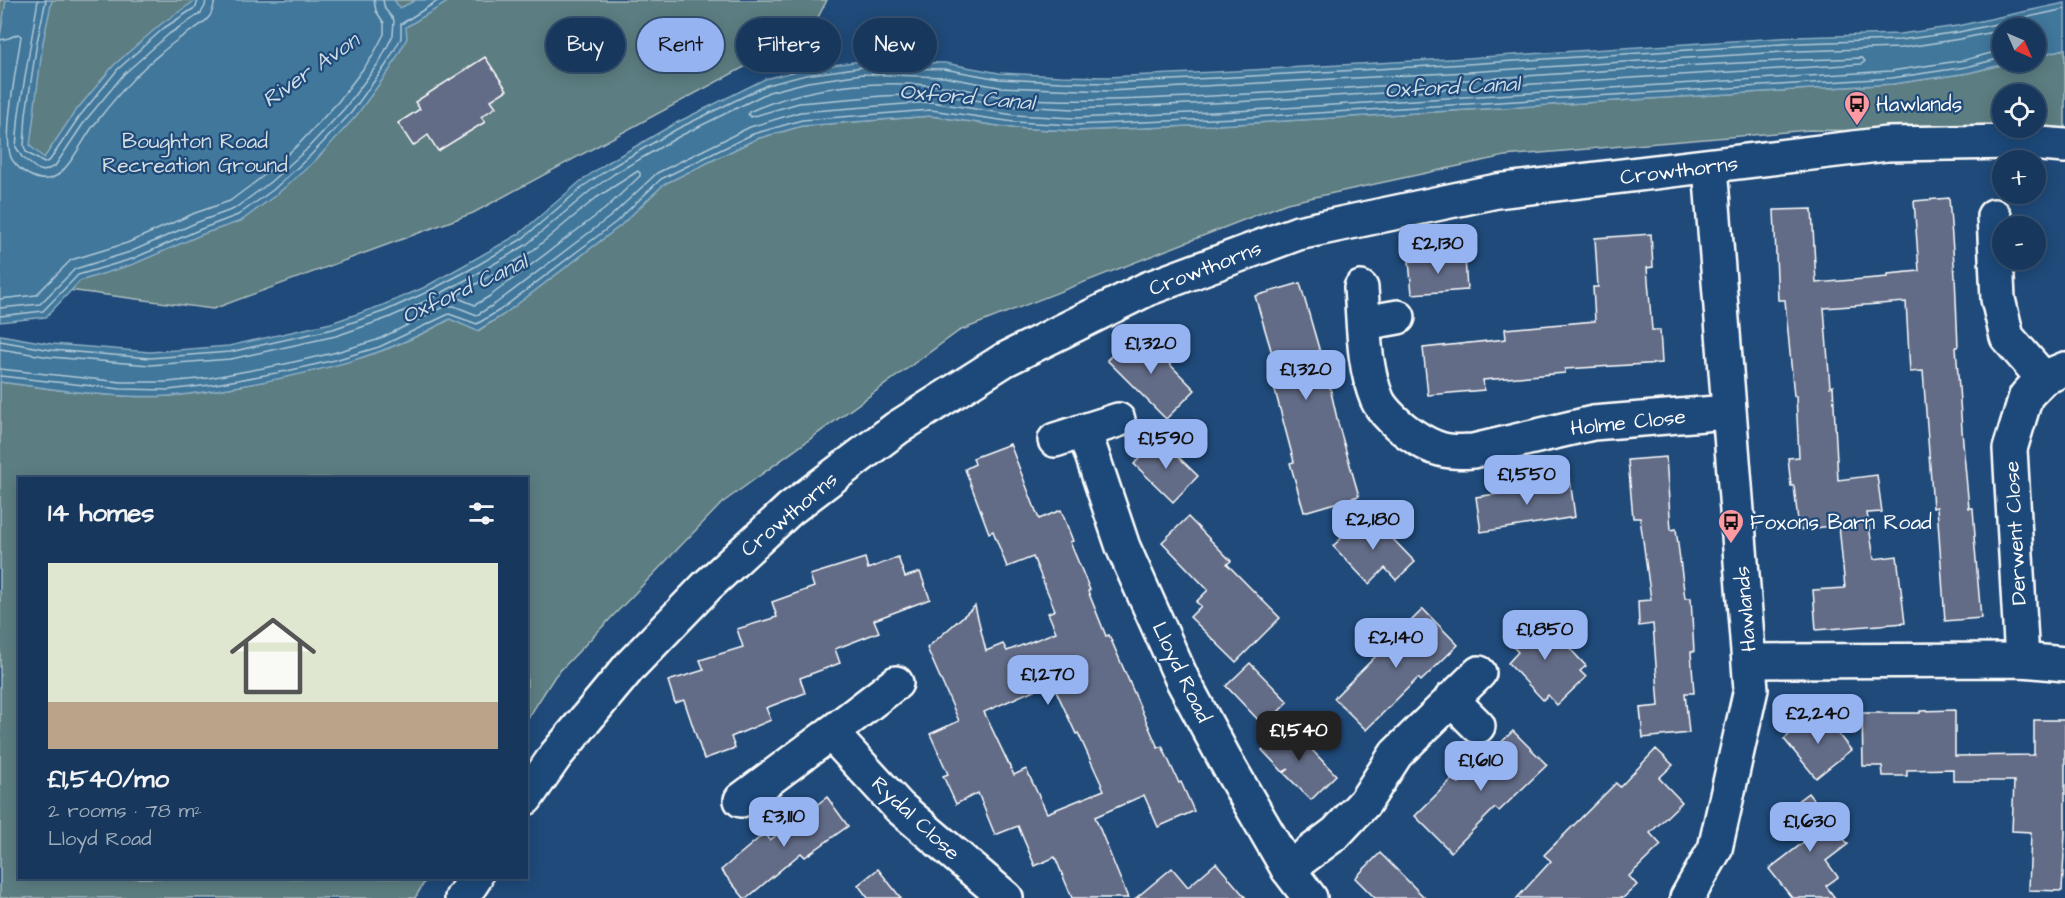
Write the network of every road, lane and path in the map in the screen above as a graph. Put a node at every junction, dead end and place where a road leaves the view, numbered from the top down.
1 (2065, 146) edge
2 (1710, 167) junction
3 (1999, 270) edge
4 (1361, 288) dead end
5 (1398, 317) dead end
6 (1364, 323) junction
7 (2054, 374) edge
8 (1728, 412) junction
9 (1118, 420) dead end
10 (2022, 660) junction
11 (1750, 661) junction
12 (2065, 664) edge
13 (1479, 673) dead end
14 (896, 683) dead end
15 (1451, 699) junction
16 (1478, 726) dead end
17 (831, 733) junction
18 (528, 795) edge
19 (741, 800) dead end
20 (1288, 869) junction
21 (474, 879) edge
22 (462, 898) edge
23 (1006, 898) edge
24 (1310, 898) edge
25 (1687, 898) edge

1 - 2 street, Crowthorns
2 - 8 street, Hawlands
2 - 18 street, Crowthorns
3 - 7 street, Derwent Close
4 - 6 street, Holme Close
5 - 6 street
6 - 8 street, Holme Close
7 - 10 street, Derwent Close
8 - 11 street, Hawlands
9 - 20 street, Lloyd Road
10 - 11 street
10 - 12 street
11 - 25 street, Hawlands
13 - 15 street
14 - 17 street
15 - 16 street
15 - 20 street
17 - 19 street
17 - 23 street, Rydal Close
20 - 24 street, Lloyd Road
21 - 22 street

